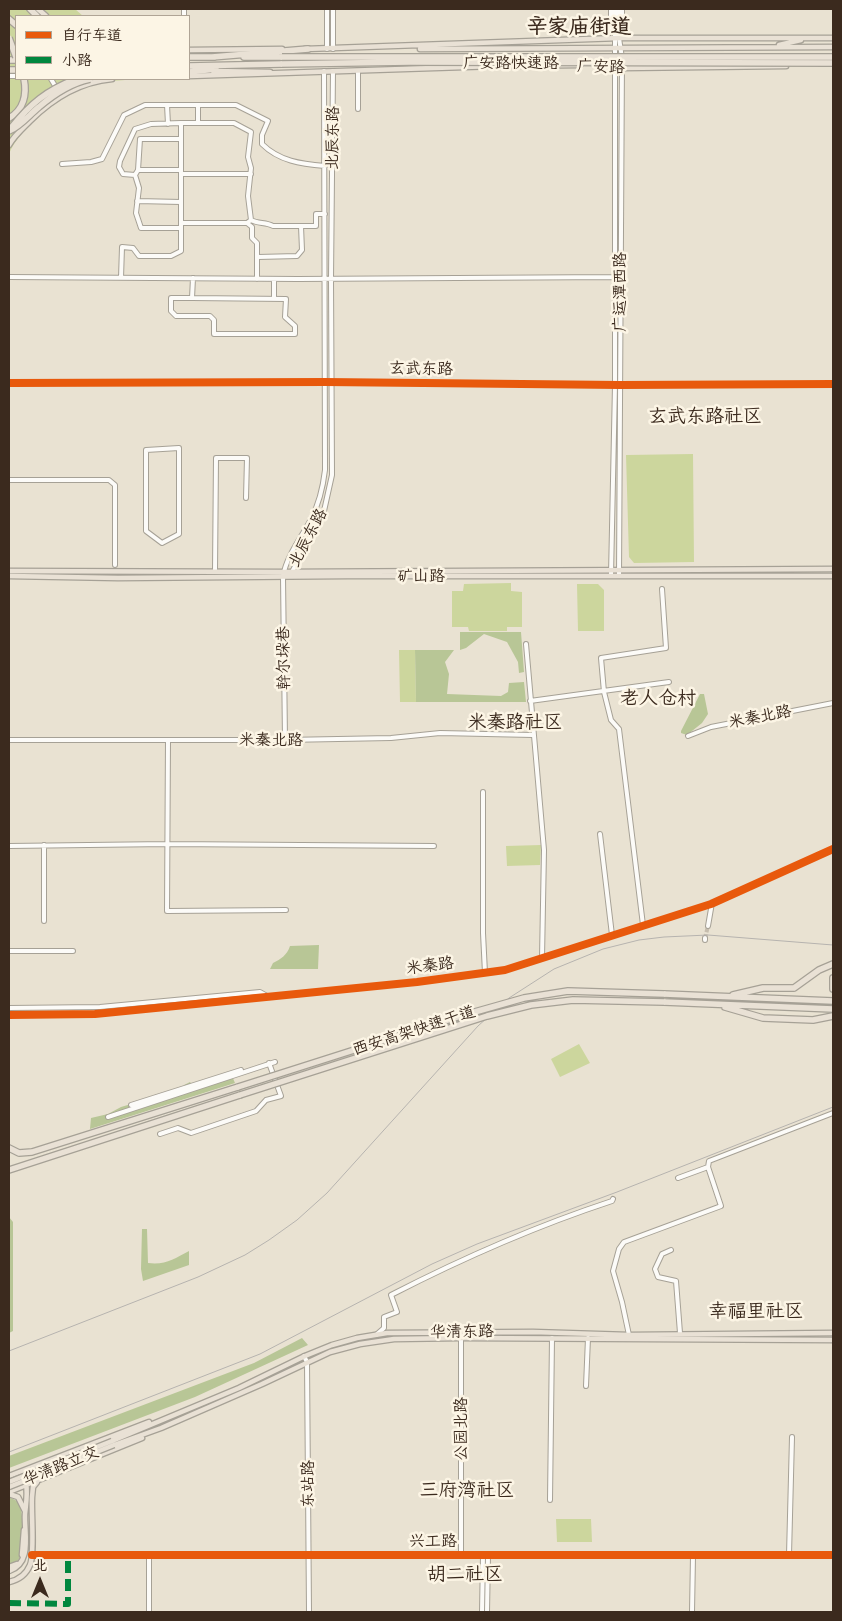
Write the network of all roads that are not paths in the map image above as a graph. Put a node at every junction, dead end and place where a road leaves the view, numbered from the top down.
1 (327, 9) edge
2 (333, 9) edge
3 (611, 9) edge
4 (615, 9) edge
5 (621, 9) edge
6 (617, 35) junction
7 (9, 38) edge
8 (810, 38) junction
9 (833, 38) edge
10 (833, 46) edge
11 (617, 47) junction
12 (770, 47) junction
13 (382, 48) junction
14 (308, 49) junction
15 (333, 49) junction
16 (190, 50) edge
17 (327, 50) junction
18 (15, 55) edge
19 (833, 56) edge
20 (190, 57) edge
21 (212, 57) junction
22 (615, 58) junction
23 (622, 58) junction
24 (833, 64) edge
25 (254, 65) junction
26 (615, 65) junction
27 (190, 66) edge
28 (622, 68) junction
29 (412, 69) junction
30 (324, 71) junction
31 (334, 71) junction
32 (358, 71) junction
33 (190, 72) edge
34 (190, 72) edge
35 (278, 72) junction
36 (190, 76) edge
37 (24, 80) edge
38 (52, 80) edge
39 (76, 80) edge
40 (86, 80) edge
41 (106, 80) edge
42 (61, 95) junction
43 (167, 105) junction
44 (198, 105) junction
45 (358, 109) dead end
46 (9, 118) edge
47 (181, 123) junction
48 (198, 123) junction
49 (168, 124) junction
50 (9, 132) edge
51 (181, 139) junction
52 (9, 145) edge
53 (62, 164) dead end
54 (325, 166) junction
55 (138, 170) junction
56 (181, 172) junction
57 (135, 174) junction
58 (250, 174) junction
59 (137, 201) junction
60 (181, 202) junction
61 (325, 214) junction
62 (251, 220) junction
63 (256, 222) junction
64 (247, 223) junction
65 (181, 226) junction
66 (302, 226) junction
67 (252, 227) junction
68 (258, 257) junction
69 (9, 277) edge
70 (615, 277) junction
71 (122, 278) junction
72 (193, 278) junction
73 (257, 279) junction
74 (274, 279) junction
75 (324, 279) junction
76 (331, 279) junction
77 (192, 298) junction
78 (274, 299) junction
79 (325, 382) junction
80 (332, 382) junction
81 (9, 383) edge
82 (833, 384) edge
83 (618, 385) junction
84 (146, 450) joint
85 (9, 480) edge
86 (246, 498) dead end
87 (115, 565) dead end
88 (833, 569) edge
89 (9, 571) edge
90 (215, 572) junction
91 (292, 572) junction
92 (611, 573) junction
93 (619, 573) junction
94 (284, 574) junction
95 (9, 576) edge
96 (833, 576) edge
97 (662, 589) dead end
98 (526, 644) dead end
99 (669, 682) dead end
100 (604, 692) junction
101 (530, 701) junction
102 (833, 703) edge
103 (533, 735) junction
104 (688, 736) dead end
105 (9, 740) edge
106 (168, 740) junction
107 (285, 740) junction
108 (483, 792) dead end
109 (600, 834) dead end
110 (168, 844) junction
111 (44, 845) junction
112 (9, 846) edge
113 (434, 846) dead end
114 (833, 849) edge
115 (712, 903) junction
116 (286, 910) dead end
117 (44, 921) dead end
118 (643, 925) junction
119 (708, 926) tunnel mouth
120 (612, 935) junction
121 (9, 951) edge
122 (73, 951) dead end
123 (542, 958) junction
124 (833, 964) edge
125 (486, 973) junction
126 (833, 978) edge
127 (833, 989) edge
128 (233, 994) junction
129 (727, 996) junction
130 (270, 997) junction
131 (234, 1001) junction
132 (833, 1001) edge
133 (711, 1004) junction
134 (9, 1008) edge
135 (833, 1009) edge
136 (9, 1015) edge
137 (833, 1016) edge
138 (275, 1061) dead end
139 (270, 1063) junction
140 (131, 1105) dead end
141 (833, 1113) edge
142 (108, 1117) dead end
143 (160, 1134) dead end
144 (9, 1148) edge
145 (708, 1166) junction
146 (9, 1170) edge
147 (678, 1178) dead end
148 (613, 1199) dead end
149 (671, 1250) dead end
150 (461, 1332) junction
151 (680, 1333) junction
152 (833, 1333) edge
153 (376, 1335) junction
154 (629, 1335) junction
155 (461, 1338) junction
156 (552, 1338) junction
157 (588, 1338) junction
158 (833, 1340) edge
159 (304, 1356) junction
160 (307, 1362) junction
161 (586, 1386) dead end
162 (169, 1416) junction
163 (161, 1428) junction
164 (792, 1437) dead end
165 (113, 1443) junction
166 (28, 1468) junction
167 (22, 1470) junction
168 (9, 1476) edge
169 (9, 1482) edge
170 (27, 1485) junction
171 (9, 1487) edge
172 (31, 1488) junction
173 (9, 1493) edge
174 (550, 1500) dead end
175 (25, 1513) junction
176 (32, 1555) junction
177 (149, 1555) junction
178 (308, 1555) junction
179 (460, 1555) junction
180 (789, 1555) junction
181 (485, 1556) junction
182 (693, 1556) junction
183 (833, 1556) edge
184 (9, 1569) edge
185 (9, 1582) edge
186 (149, 1612) edge
187 (309, 1612) edge
188 (482, 1612) edge
189 (487, 1612) edge
190 (692, 1612) edge

1 - 17 street
2 - 15 street
3 - 6 street
4 - 6 street, 广运潭西路
5 - 6 street, 广运潭西路
6 - 8 main road, 广安路
6 - 11 street, 广运潭西路
6 - 13 main road, 广安路
7 - 18 highway, bridge
8 - 9 main road, 广安路
8 - 12 main road
10 - 12 main road
11 - 12 main road
11 - 13 main road
11 - 22 street, 广运潭西路
11 - 23 street, 广运潭西路
13 - 15 main road, 广安路
14 - 16 main road, 广安路
14 - 17 main road, 广安路
14 - 21 highway
15 - 17 main road, 广安路
19 - 21 highway, 广安路快速路, bridge
19 - 23 main road
20 - 21 highway, 广安路快速路
22 - 23 main road
22 - 26 street, 广运潭西路
22 - 29 main road
23 - 28 street, 广运潭西路
24 - 25 highway, 广安路快速路, bridge
24 - 28 main road, 广安路
25 - 27 highway, 广安路快速路
25 - 33 highway
26 - 28 main road, 广安路
26 - 29 main road, 广安路
26 - 70 street, 广运潭西路
28 - 83 street, 广运潭西路
29 - 32 main road, 广安路
30 - 31 main road, 广安路
30 - 35 main road, 广安路
30 - 54 street, 北辰东路
31 - 32 main road, 广安路
31 - 76 street, 北辰东路
32 - 45 street
34 - 35 main road
35 - 36 main road, 广安路
37 - 46 highway
38 - 42 street
39 - 50 highway, bridge
40 - 50 highway, bridge
41 - 42 main road
42 - 52 main road
43 - 44 street
43 - 49 street
43 - 53 street
44 - 48 street
44 - 54 street
47 - 48 street
47 - 49 street
47 - 51 street
48 - 58 street
49 - 57 street
51 - 55 street
51 - 56 street
54 - 61 street, 北辰东路
55 - 56 street
55 - 57 street
56 - 58 street
56 - 60 street
57 - 59 street
58 - 62 street
59 - 60 street
59 - 65 street
60 - 65 street
61 - 66 street
61 - 75 street, 北辰东路
62 - 63 street
62 - 64 street
63 - 66 street
63 - 67 street
64 - 65 street
64 - 67 street
65 - 71 street
66 - 68 street
67 - 68 street
68 - 73 street
69 - 71 street
70 - 76 street
70 - 83 street, 广运潭西路
71 - 72 street
72 - 73 street
72 - 77 street
73 - 74 street
74 - 75 street
74 - 78 street
75 - 76 street
75 - 79 street, 北辰东路
76 - 80 street, 北辰东路
77 - 78 street
77 - 78 street
79 - 80 street, 玄武东路
79 - 81 street, 玄武东路
79 - 94 street, 北辰东路
80 - 83 street, 玄武东路
80 - 91 street, 北辰东路
82 - 83 street, 玄武东路
83 - 92 street, 广运潭西路
83 - 93 street, 广运潭西路
84 - 84 street
85 - 87 street
86 - 90 street
88 - 93 main road, 矿山路
89 - 90 main road, 矿山路
90 - 94 main road, 矿山路
91 - 92 main road, 矿山路
91 - 94 main road, 矿山路
92 - 93 main road, 矿山路
92 - 94 main road, 矿山路
93 - 96 main road, 矿山路
94 - 95 main road, 矿山路
94 - 107 street, 幹尔垛巷
97 - 100 street
98 - 101 street
99 - 100 street
100 - 101 street
100 - 118 street
101 - 103 street
102 - 104 street, 米秦北路
103 - 107 street, 米秦北路
103 - 123 street
105 - 106 street, 米秦北路
106 - 107 street, 米秦北路
106 - 110 street
108 - 125 street
109 - 120 street
110 - 111 street
110 - 113 street
110 - 116 street
111 - 112 street
111 - 117 street
114 - 115 street, 米秦路
115 - 118 street, 米秦路
115 - 119 street
118 - 120 street, 米秦路
120 - 123 street, 米秦路
121 - 122 street
123 - 125 street, 米秦路
124 - 129 highway
125 - 130 street, 米秦路
126 - 127 highway
128 - 130 street, 米秦路
128 - 131 street
128 - 134 street, 米秦路
129 - 132 highway, 西安高架快速干道
129 - 144 highway, 西安高架快速干道, bridge
130 - 131 street, 米秦路
131 - 136 street, 米秦路
133 - 135 highway, 西安高架快速干道
133 - 137 highway
133 - 146 highway, 西安高架快速干道, bridge
138 - 139 street
139 - 140 street
139 - 142 street
139 - 143 street
141 - 145 street
145 - 147 street
145 - 154 street
148 - 153 street
149 - 151 street
150 - 153 main road, 华清东路
150 - 154 main road, 华清东路
150 - 155 street, 公园北路
151 - 152 main road, 华清东路
151 - 154 main road, 华清东路
153 - 159 main road, 华清东路
155 - 156 main road, 华清东路
155 - 160 main road, 华清东路
155 - 179 street, 公园北路
156 - 157 main road, 华清东路
156 - 174 street
157 - 158 main road, 华清东路
157 - 161 street
159 - 160 street, 东站路
159 - 162 main road, 华清东路
160 - 163 main road, 华清东路
160 - 178 street, 东站路
162 - 165 main road, 华清东路
162 - 166 main road
163 - 165 main road, 华清东路
163 - 172 main road
164 - 180 street
165 - 169 main road, 华清路立交, bridge
165 - 171 main road, 华清路立交, bridge
166 - 167 main road
166 - 172 main road
167 - 168 main road
167 - 170 main road
170 - 172 main road
170 - 173 main road
172 - 175 main road
172 - 176 main road
173 - 175 main road
175 - 184 main road
176 - 177 street, 兴工路
176 - 185 main road
177 - 178 street, 兴工路
177 - 186 street
178 - 179 street, 兴工路
178 - 187 street, 东站路
179 - 181 street, 兴工路
180 - 182 street, 兴工路
180 - 183 street, 兴工路
181 - 182 street, 兴工路
181 - 188 street
181 - 189 street
182 - 190 street

